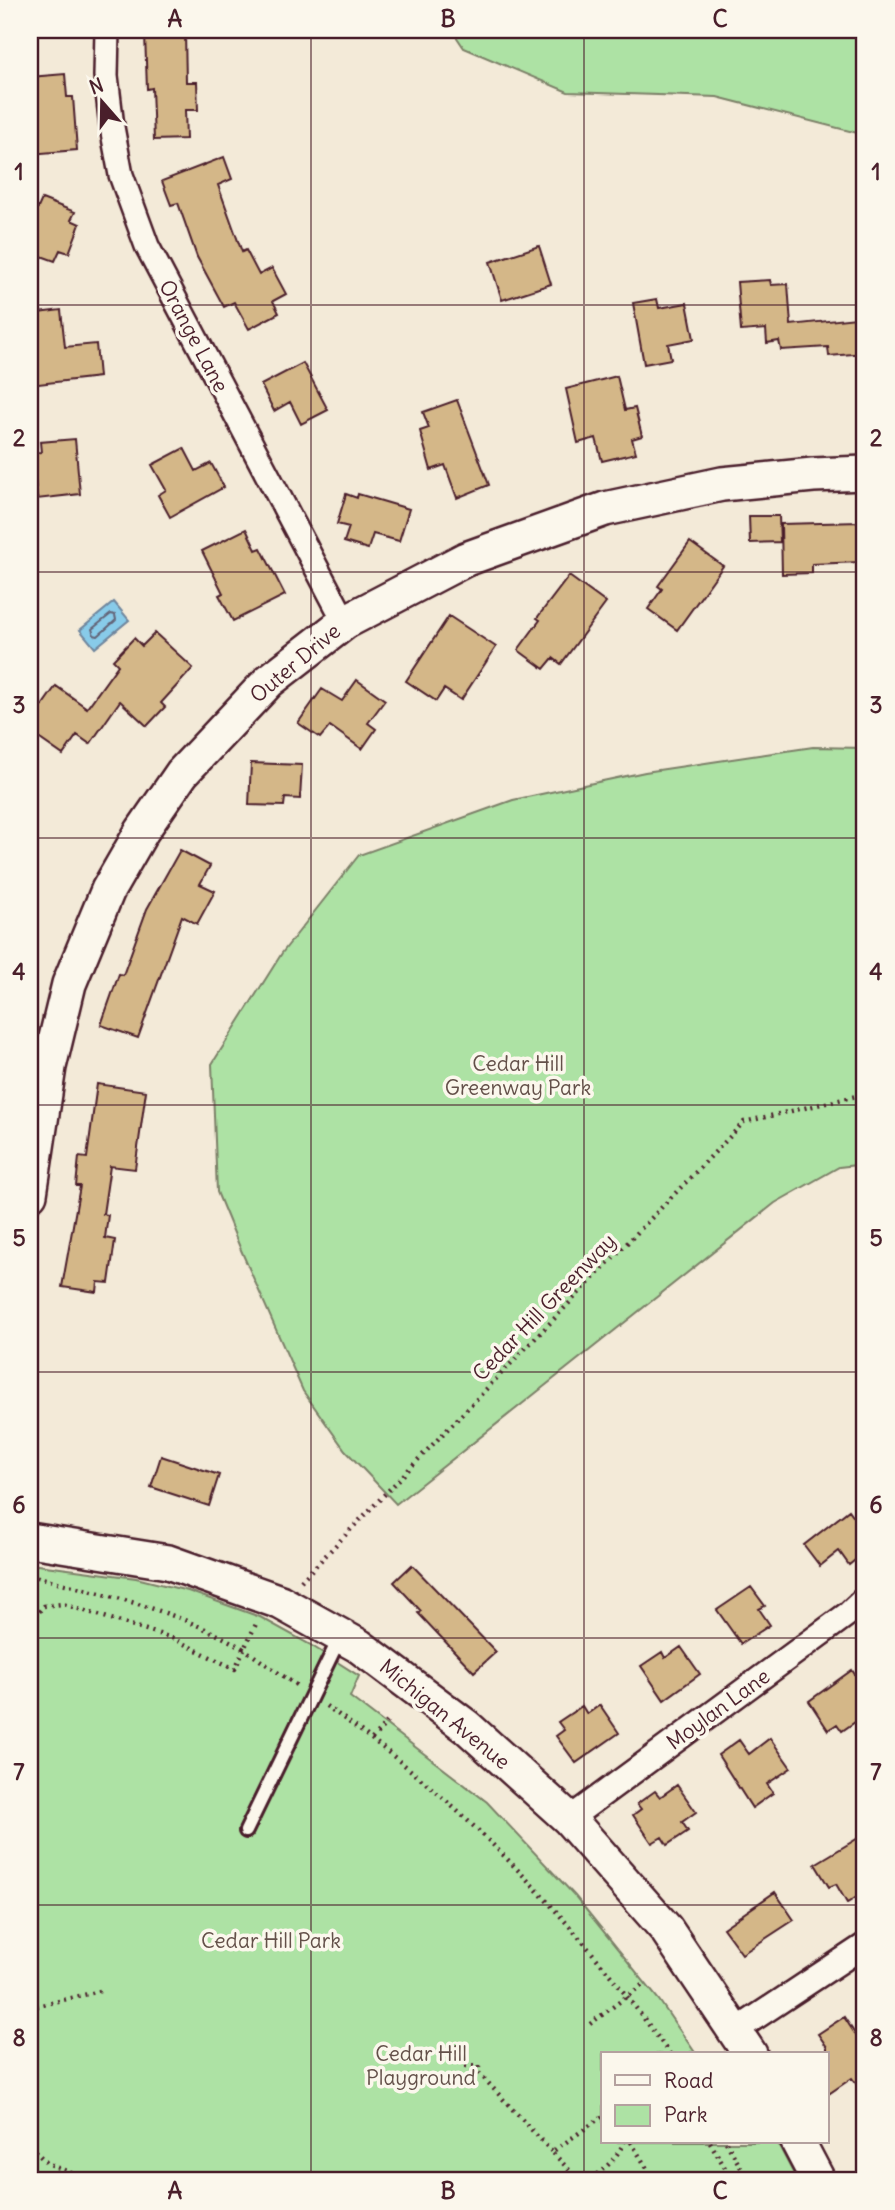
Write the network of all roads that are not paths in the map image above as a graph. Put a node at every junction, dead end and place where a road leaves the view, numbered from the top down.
1 (107, 30) edge
2 (865, 473) edge
3 (345, 622) junction
4 (30, 1194) edge
5 (30, 1540) edge
6 (865, 1598) edge
7 (341, 1637) junction
8 (569, 1819) junction
9 (246, 1831) dead end
10 (865, 1945) edge
11 (743, 2043) edge
12 (799, 2144) edge
13 (818, 2180) edge

1 - 3 street, Orange Lane
2 - 3 street, Outer Drive
3 - 4 street, Outer Drive
5 - 7 street, Michigan Avenue
6 - 8 street, Moylan Lane
7 - 8 street, Michigan Avenue
7 - 9 lane
8 - 11 street, Michigan Avenue
10 - 11 street
12 - 13 street

